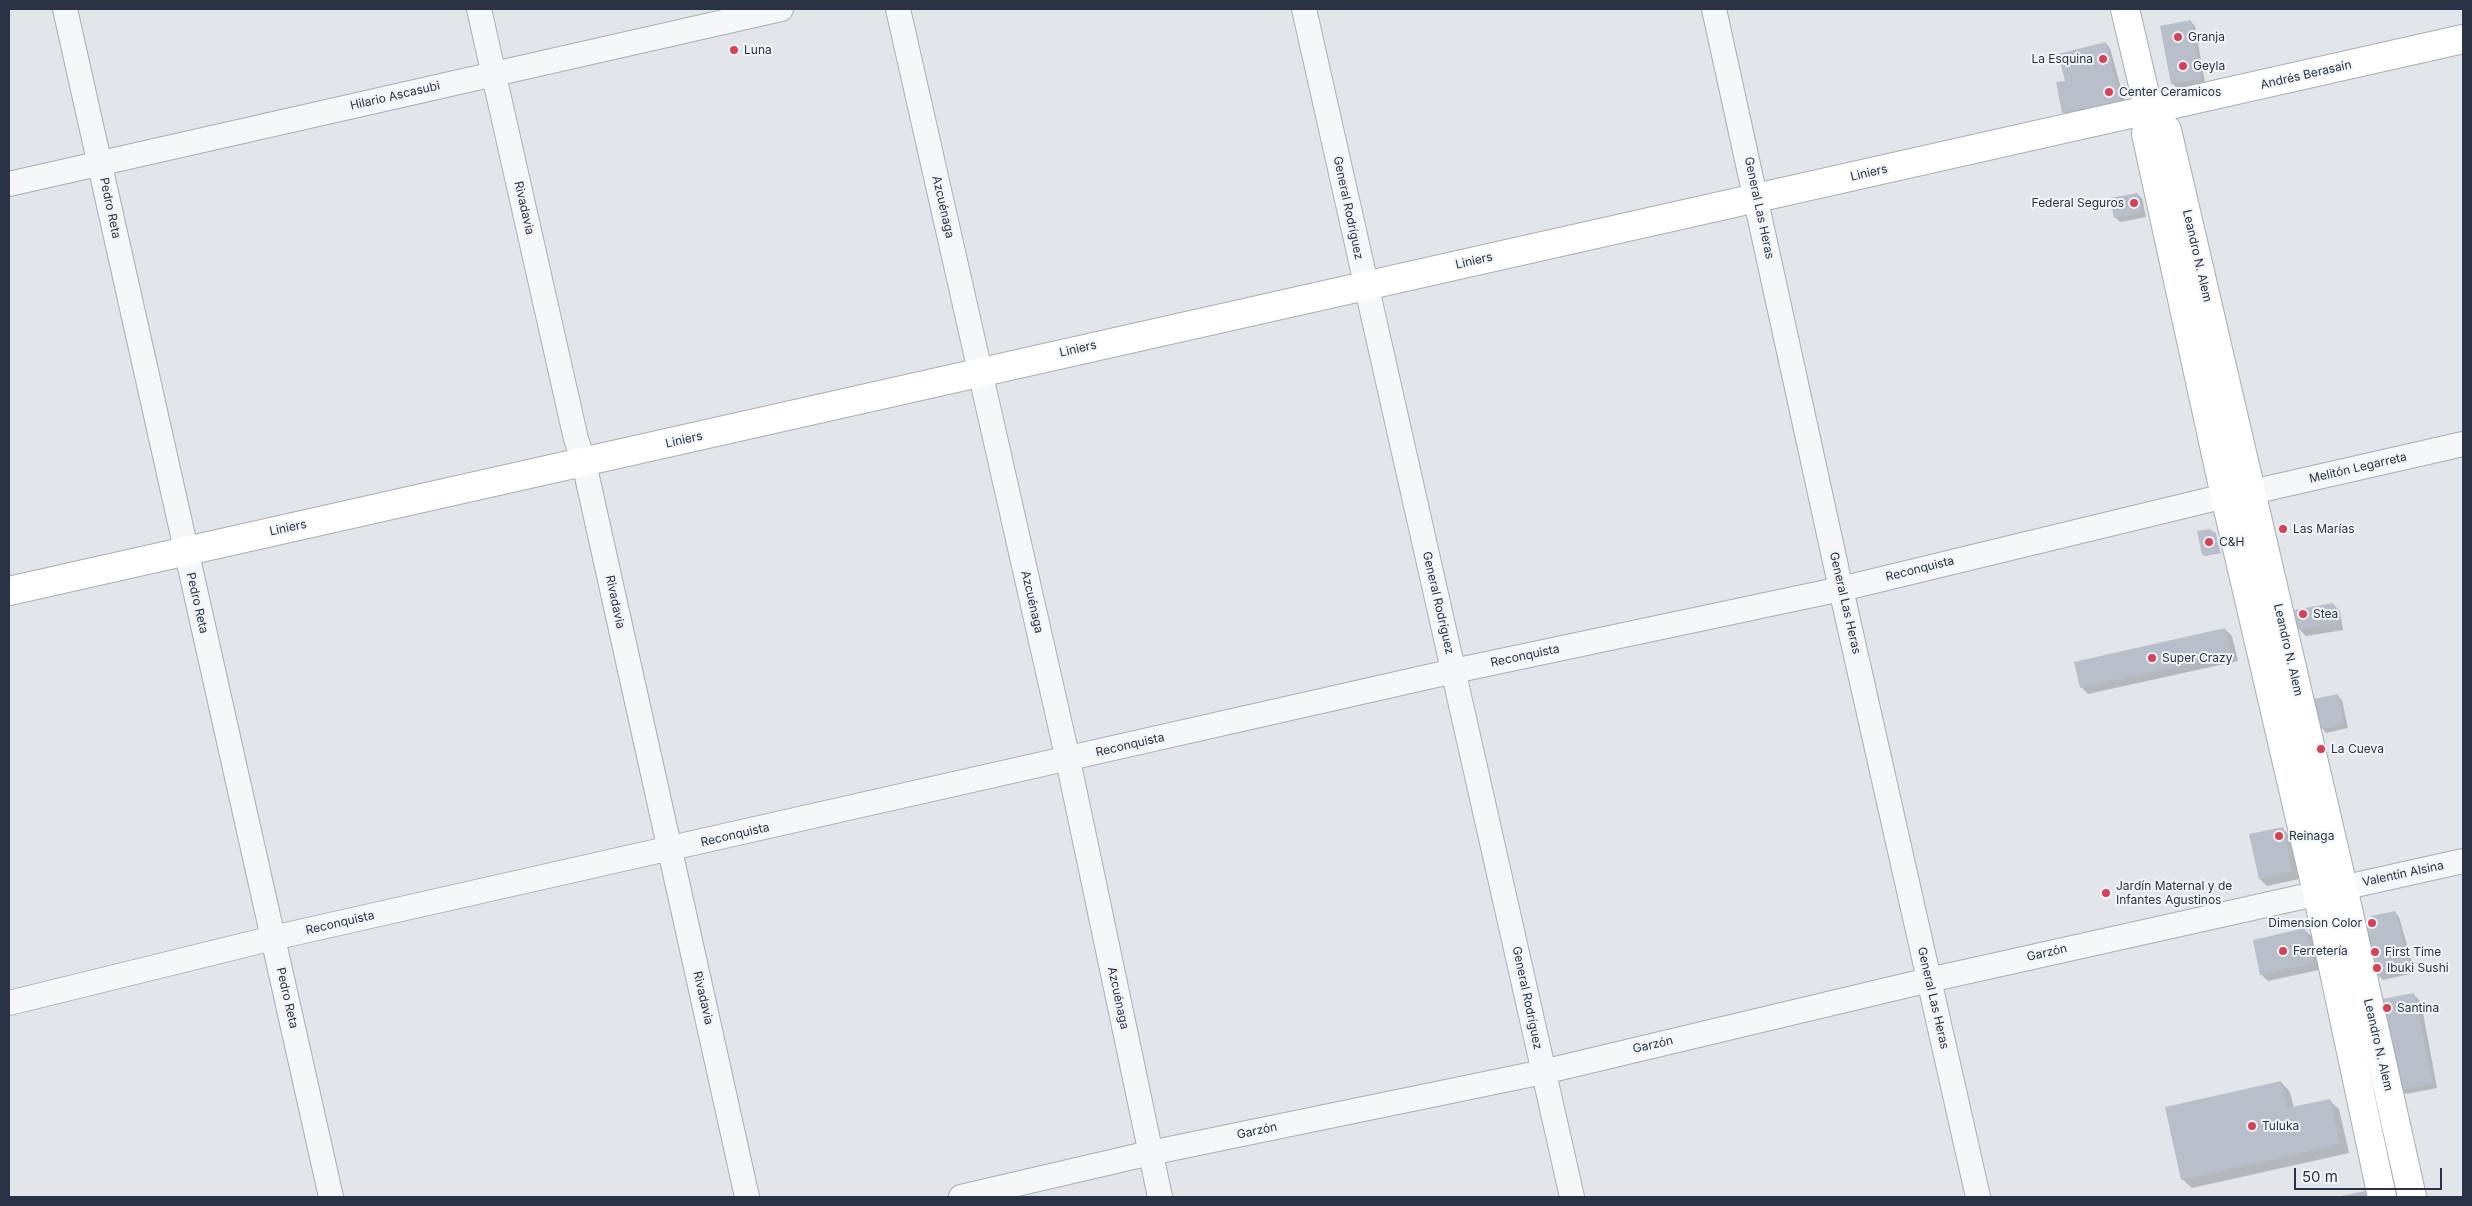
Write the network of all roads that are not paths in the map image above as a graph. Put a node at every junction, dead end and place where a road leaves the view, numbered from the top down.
1 (65, 9) edge
2 (479, 9) edge
3 (781, 9) edge
4 (898, 9) edge
5 (1304, 9) edge
6 (1714, 9) edge
7 (2125, 9) edge
8 (2463, 39) edge
9 (494, 73) junction
10 (2149, 111) junction
11 (100, 162) junction
12 (9, 184) edge
13 (1757, 198) junction
14 (1365, 285) junction
15 (980, 371) junction
16 (2463, 444) edge
17 (584, 463) junction
18 (2252, 492) junction
19 (2224, 496) junction
20 (186, 550) junction
21 (1841, 588) junction
22 (9, 591) edge
23 (1454, 671) junction
24 (1068, 760) junction
25 (670, 849) junction
26 (2463, 861) edge
27 (2343, 887) junction
28 (2316, 892) junction
29 (273, 938) junction
30 (1929, 980) junction
31 (9, 1003) edge
32 (1543, 1072) junction
33 (1150, 1153) junction
34 (331, 1197) edge
35 (747, 1197) edge
36 (961, 1197) edge
37 (1160, 1197) edge
38 (1572, 1197) edge
39 (1978, 1197) edge
40 (2382, 1197) edge
41 (2412, 1197) edge

1 - 11 street, Pedro Reta
2 - 9 street, Rivadavia
3 - 9 street, Hilario Ascasubi
4 - 15 street, Azcuénaga
5 - 14 street, General Rodríguez
6 - 13 street, General Las Heras
7 - 10 street, Leandro N. Alem
8 - 10 street, Andrés Berasaín
9 - 11 street, Hilario Ascasubi
9 - 17 street, Rivadavia
10 - 13 street, Liniers
10 - 18 street, Leandro N. Alem
10 - 19 street, Leandro N. Alem
11 - 12 street, Hilario Ascasubi
11 - 20 street, Pedro Reta
13 - 14 street, Liniers
13 - 21 street, General Las Heras
14 - 15 street, Liniers
14 - 23 street, General Rodríguez
15 - 17 street, Liniers
15 - 24 street, Azcuénaga
16 - 18 street, Melitón Legarreta
17 - 20 street, Liniers
17 - 25 street, Rivadavia
18 - 19 street, Reconquista
18 - 27 street, Leandro N. Alem
19 - 21 street, Reconquista
19 - 28 street, Leandro N. Alem
20 - 22 street, Liniers
20 - 29 street, Pedro Reta
21 - 23 street, Reconquista
21 - 30 street, General Las Heras
23 - 24 street, Reconquista
23 - 32 street, General Rodríguez
24 - 25 street, Reconquista
24 - 33 street, Azcuénaga
25 - 29 street, Reconquista
25 - 35 street, Rivadavia
26 - 27 street, Valentín Alsina
27 - 28 street, Garzón
27 - 41 street, Leandro N. Alem
28 - 30 street, Garzón
28 - 40 street, Leandro N. Alem
29 - 31 street, Reconquista
29 - 34 street, Pedro Reta
30 - 32 street, Garzón
30 - 39 street, General Las Heras
32 - 33 street, Garzón
32 - 38 street, General Rodríguez
33 - 36 street, Garzón
33 - 37 street, Azcuénaga

